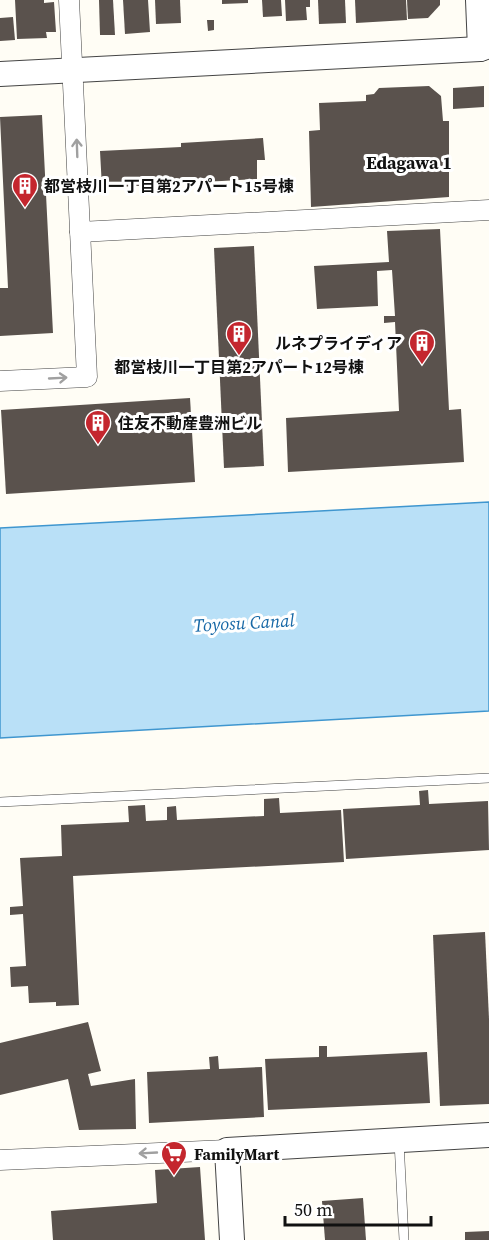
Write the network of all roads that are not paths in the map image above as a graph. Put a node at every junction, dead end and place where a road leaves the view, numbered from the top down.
1 (69, 0) edge
2 (478, 0) edge
3 (487, 52) edge
4 (73, 70) junction
5 (0, 74) edge
6 (489, 210) edge
7 (80, 232) junction
8 (0, 381) edge
9 (489, 778) edge
10 (0, 802) edge
11 (489, 1134) edge
12 (399, 1140) junction
13 (227, 1150) junction
14 (0, 1160) edge
15 (232, 1240) edge
16 (404, 1240) edge

1 - 4 street
2 - 3 street
3 - 4 street
4 - 5 street
7 -> 4 street
6 - 7 street
8 -> 7 street
9 - 10 lane
11 - 12 street
12 - 13 street
12 - 16 lane
13 -> 14 street
13 - 15 street

